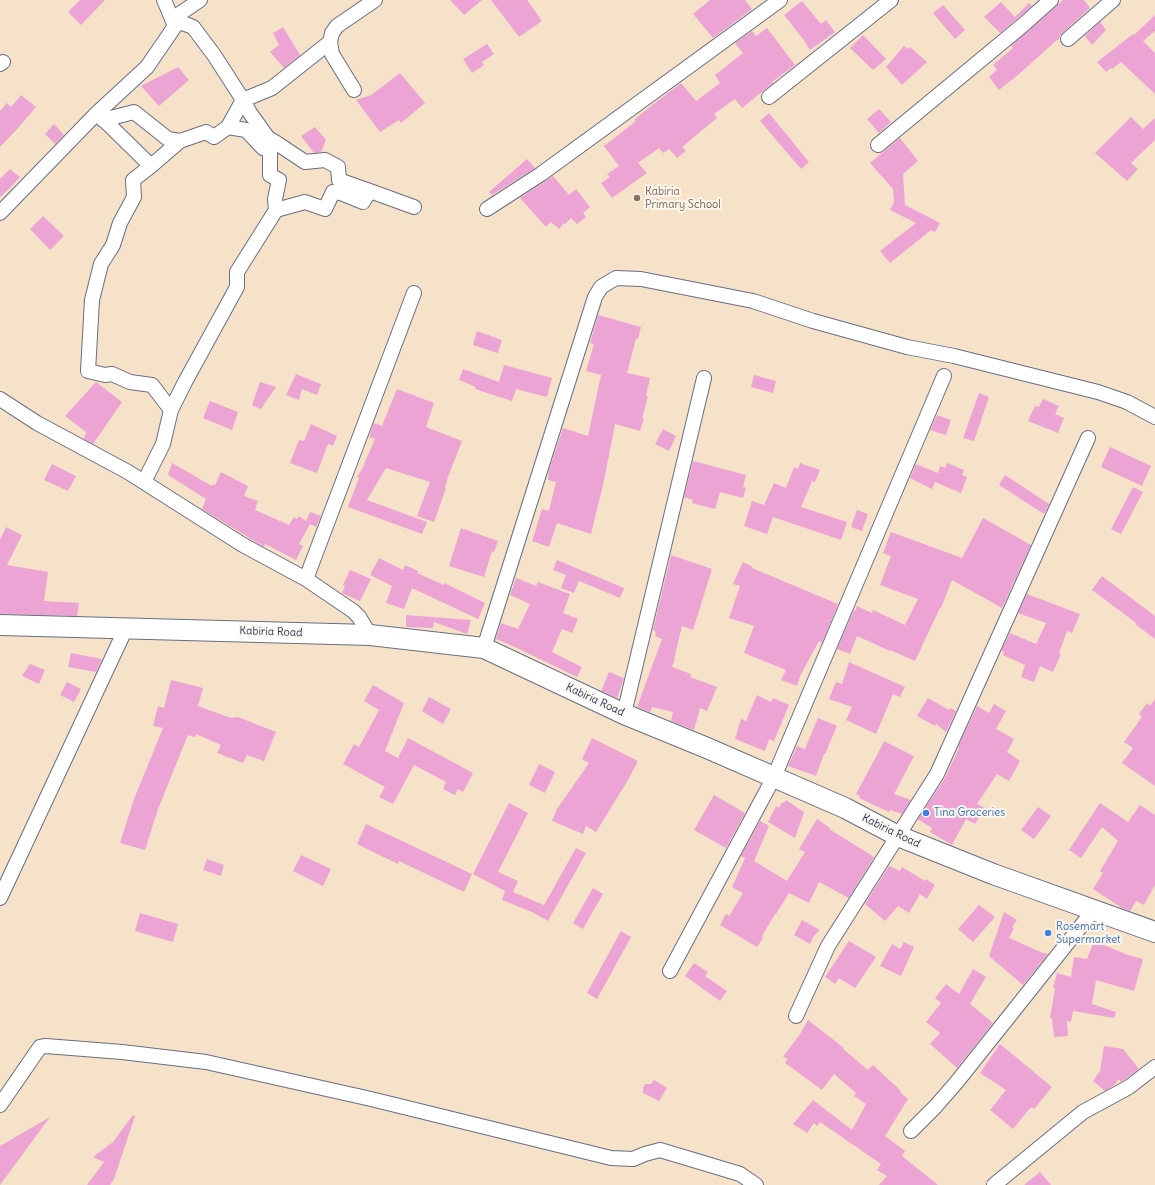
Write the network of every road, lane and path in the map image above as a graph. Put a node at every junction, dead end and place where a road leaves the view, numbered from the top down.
1 (164, 0) edge
2 (200, 0) edge
3 (375, 0) edge
4 (780, 0) edge
5 (891, 0) edge
6 (1051, 0) edge
7 (1113, 0) edge
8 (172, 19) junction
9 (1068, 39) dead end
10 (330, 42) junction
11 (354, 90) dead end
12 (769, 97) dead end
13 (243, 100) junction
14 (100, 117) junction
15 (228, 127) junction
16 (180, 141) junction
17 (275, 142) junction
18 (878, 145) dead end
19 (151, 166) junction
20 (370, 191) junction
21 (414, 207) dead end
22 (276, 210) junction
23 (486, 210) dead end
24 (0, 212) edge
25 (414, 293) dead end
26 (944, 376) dead end
27 (704, 378) dead end
28 (0, 398) edge
29 (171, 410) junction
30 (1155, 417) edge
31 (1088, 438) dead end
32 (144, 482) junction
33 (306, 579) junction
34 (0, 625) edge
35 (126, 628) junction
36 (370, 635) junction
37 (484, 648) junction
38 (624, 714) junction
39 (774, 777) junction
40 (898, 836) junction
41 (0, 898) edge
42 (1093, 911) junction
43 (1155, 932) edge
44 (670, 970) dead end
45 (796, 1016) dead end
46 (1155, 1066) edge
47 (0, 1105) edge
48 (911, 1131) dead end
49 (756, 1185) edge
50 (994, 1185) edge

1 - 8 street
2 - 8 street
3 - 10 street
4 - 23 street
5 - 12 street
6 - 18 street
7 - 9 street
8 - 13 street
8 - 14 street
10 - 11 street
10 - 13 street
13 - 15 street
13 - 17 street
14 - 16 street
14 - 19 street
14 - 24 street
15 - 16 street
15 - 17 street
16 - 19 street
17 - 20 street
17 - 22 street
19 - 29 street
20 - 21 street
20 - 22 street
22 - 29 street
25 - 33 street
26 - 39 street
27 - 38 street
28 - 32 street
29 - 32 street
30 - 37 street
31 - 40 street
32 - 33 street
33 - 36 street
34 - 35 main road, Kabiria Road
35 - 36 main road, Kabiria Road
35 - 41 street
36 - 37 main road, Kabiria Road
37 - 38 main road, Kabiria Road
38 - 39 main road, Kabiria Road
39 - 40 main road, Kabiria Road
39 - 44 street
40 - 42 main road, Kabiria Road
40 - 45 street
42 - 43 main road, Kabiria Road
42 - 48 street
46 - 50 street
47 - 49 street

